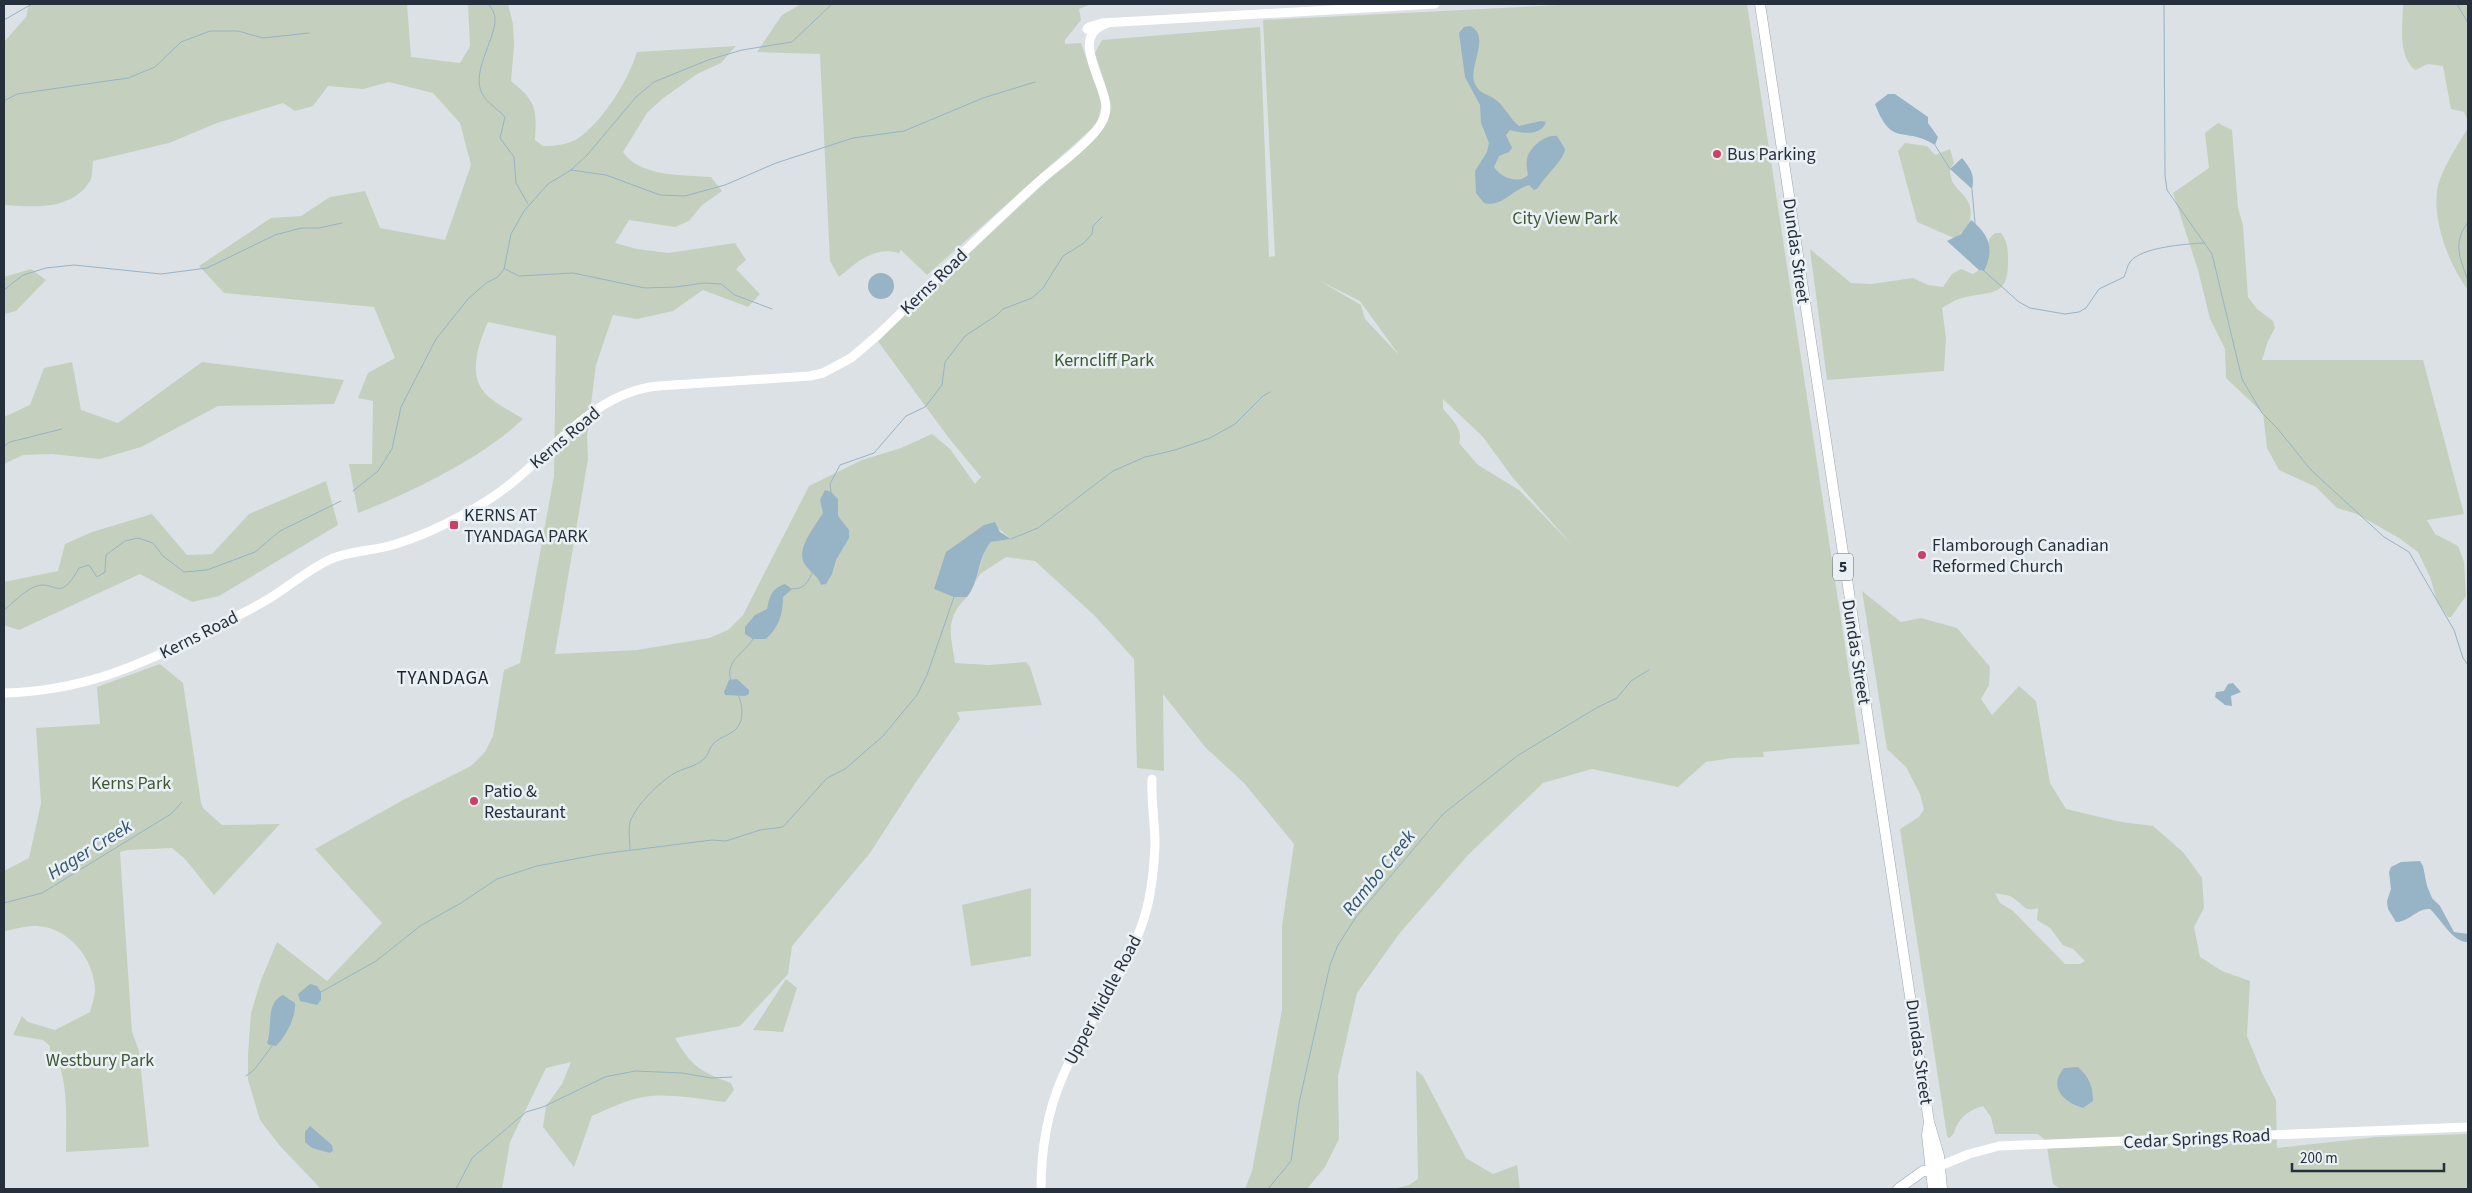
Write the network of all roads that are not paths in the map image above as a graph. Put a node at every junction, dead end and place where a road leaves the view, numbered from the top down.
1 (1435, 4) edge
2 (1760, 4) edge
3 (4, 693) edge
4 (1152, 780) dead end
5 (2468, 1127) edge
6 (1935, 1168) junction
7 (1900, 1188) edge
8 (1042, 1189) edge
9 (1933, 1189) edge
10 (1942, 1189) edge

1 - 3 street, Kerns Road
2 - 6 main road, Dundas Street / 5
4 - 8 street, Upper Middle Road
5 - 6 street, Cedar Springs Road
6 - 7 main road
6 - 9 main road, Dundas Street / 5
6 - 10 main road, Dundas Street / 5

